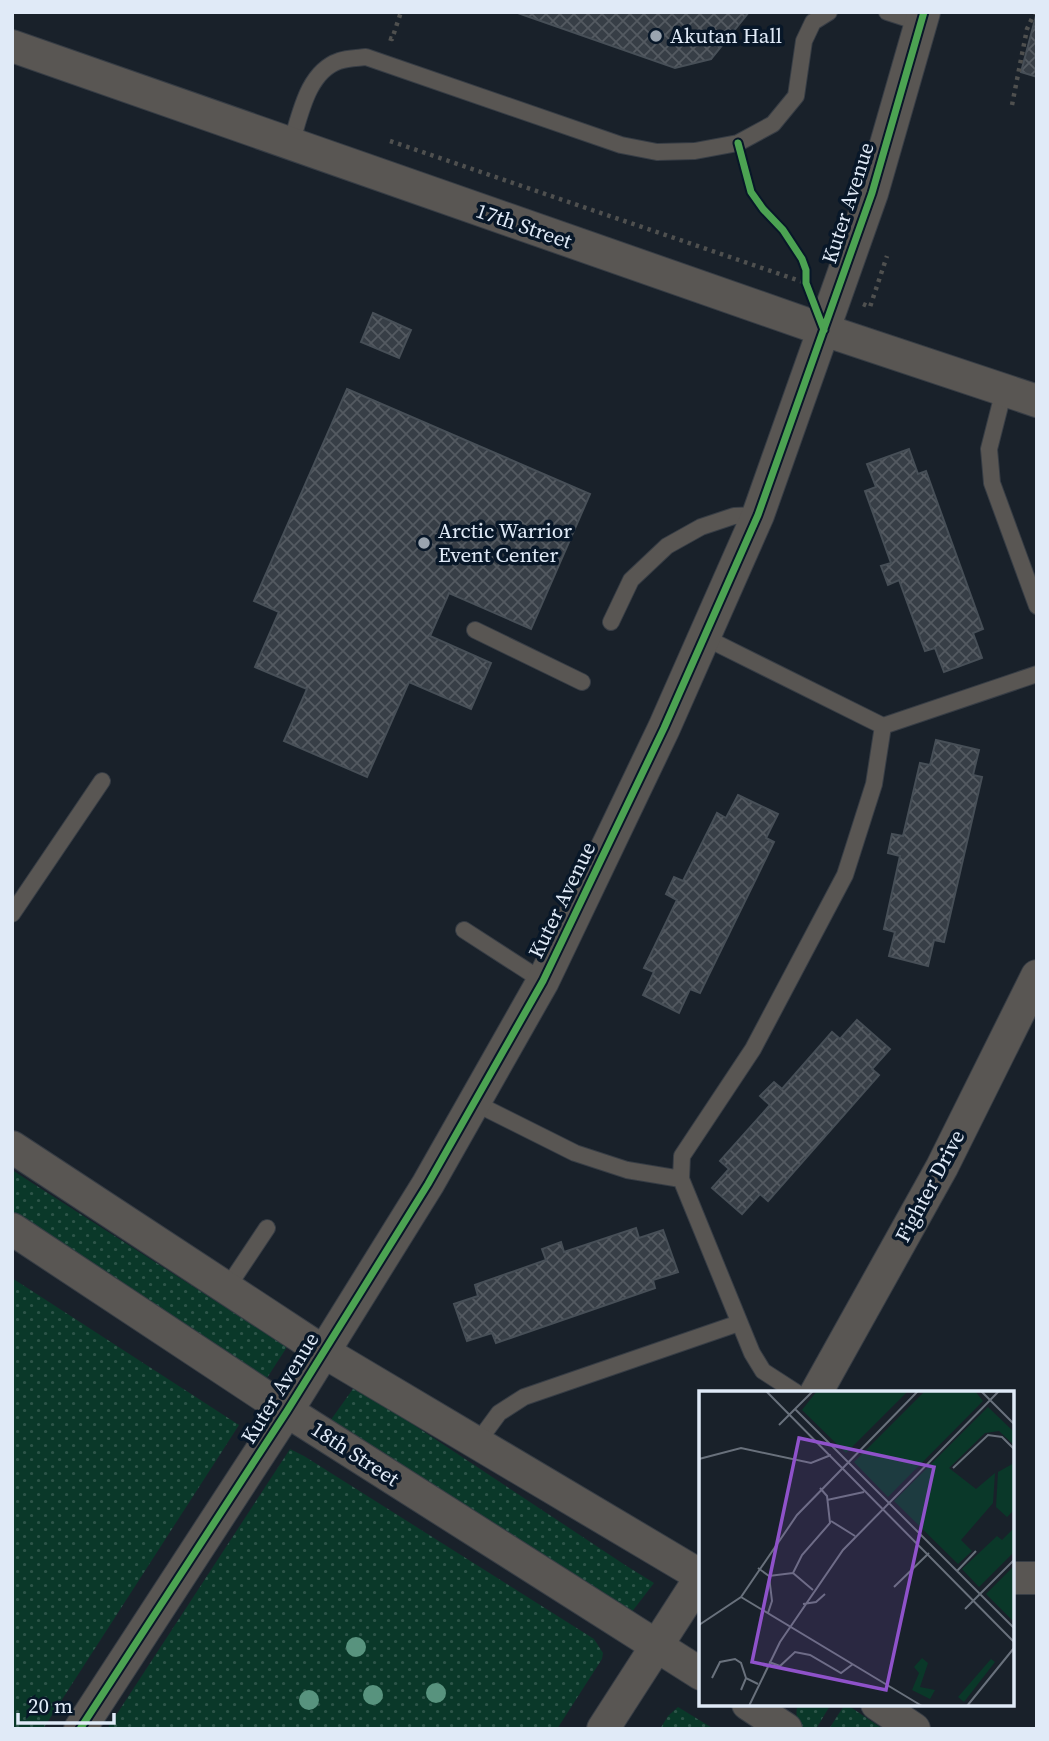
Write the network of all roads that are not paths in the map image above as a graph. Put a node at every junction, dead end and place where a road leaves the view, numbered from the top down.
1 (828, 12) edge
2 (887, 12) edge
3 (922, 17) edge
4 (12, 46) edge
5 (291, 144) junction
6 (824, 330) junction
7 (1004, 390) junction
8 (1037, 401) edge
9 (758, 515) junction
10 (1037, 606) edge
11 (611, 622) dead end
12 (475, 630) dead end
13 (704, 637) junction
14 (1037, 674) edge
15 (582, 682) dead end
16 (883, 726) junction
17 (103, 781) dead end
18 (12, 914) edge
19 (464, 930) dead end
20 (1037, 976) edge
21 (543, 981) junction
22 (475, 1102) junction
23 (12, 1147) edge
24 (681, 1179) junction
25 (267, 1228) dead end
26 (12, 1229) edge
27 (227, 1288) junction
28 (739, 1323) junction
29 (324, 1352) junction
30 (794, 1391) edge
31 (817, 1391) edge
32 (287, 1411) junction
33 (477, 1443) junction
34 (699, 1576) edge
35 (1014, 1578) edge
36 (1037, 1578) edge
37 (699, 1580) edge
38 (657, 1647) junction
39 (699, 1673) edge
40 (756, 1706) edge
41 (880, 1706) edge
42 (80, 1729) edge
43 (603, 1729) edge
44 (786, 1729) edge
45 (914, 1729) edge

1 - 5 lane
2 - 3 lane
3 - 6 street, Kuter Avenue
4 - 5 street, 17th Street
5 - 6 street, 17th Street
6 - 7 street, 17th Street
6 - 9 street, Kuter Avenue
7 - 8 street, 17th Street
7 - 10 lane
9 - 11 lane
9 - 13 street, Kuter Avenue
12 - 15 lane
13 - 16 lane
13 - 21 street, Kuter Avenue
14 - 16 lane
16 - 24 lane
17 - 18 lane
19 - 21 lane
20 - 31 street, Fighter Drive
21 - 22 street, Kuter Avenue
22 - 24 lane
22 - 29 street, Kuter Avenue
23 - 27 street
24 - 28 lane
25 - 27 lane
26 - 32 street, 18th Street
27 - 29 street
28 - 30 lane
28 - 33 lane
29 - 32 street, Kuter Avenue
29 - 33 street
32 - 38 street, 18th Street
32 - 42 street, Kuter Avenue
33 - 34 street
35 - 36 street
37 - 38 street
38 - 39 street, 18th Street
38 - 43 street
40 - 44 street
41 - 45 street

